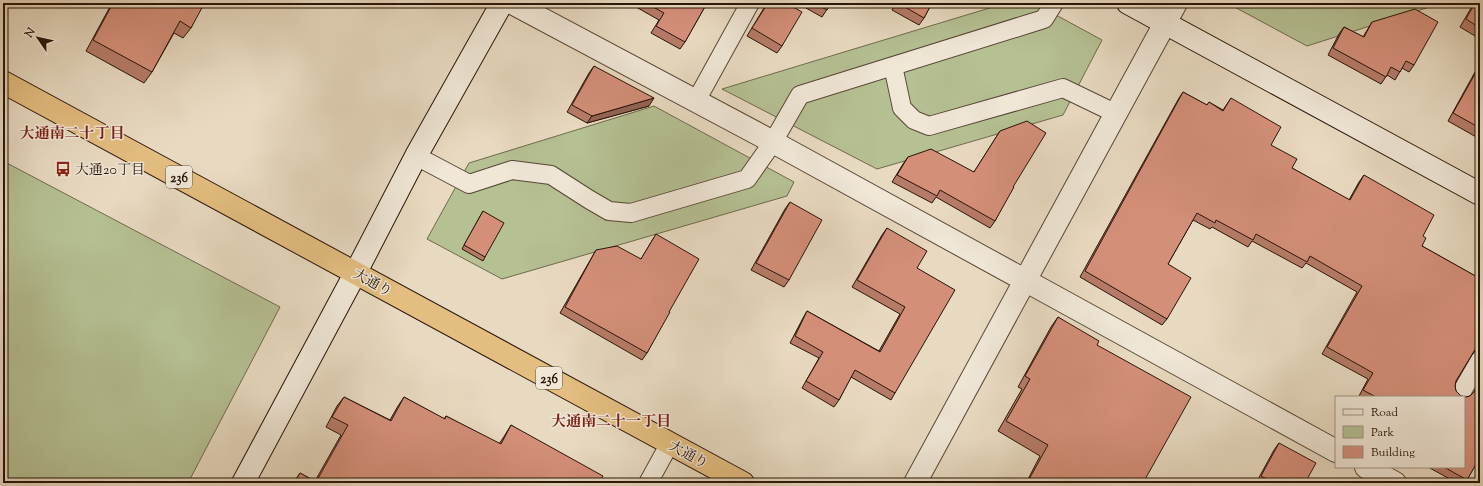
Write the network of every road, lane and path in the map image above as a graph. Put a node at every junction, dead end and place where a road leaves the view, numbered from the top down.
1 (502, 3) edge
2 (512, 3) edge
3 (750, 3) edge
4 (1054, 3) edge
5 (1128, 3) edge
6 (1176, 3) edge
7 (1165, 24) junction
8 (893, 66) junction
9 (3, 82) edge
10 (696, 101) junction
11 (1117, 114) junction
12 (773, 142) junction
13 (416, 156) junction
14 (1480, 194) edge
15 (356, 272) junction
16 (1026, 281) junction
17 (1480, 360) edge
18 (1461, 393) dead end
19 (670, 443) junction
20 (1335, 450) edge
21 (1368, 468) edge
22 (243, 483) edge
23 (648, 483) edge
24 (743, 483) edge
25 (914, 483) edge
26 (1395, 483) edge

1 - 13 street
2 - 10 street
3 - 10 lane
4 - 8 lane
5 - 7 street
6 - 7 street
7 - 11 street
7 - 14 street
8 - 11 lane
8 - 12 lane
9 - 15 highway, 大通り / 236
10 - 12 street
11 - 16 street
12 - 13 lane
12 - 16 street
13 - 15 street
15 - 19 highway, 大通り / 236
15 - 22 street
16 - 20 street
16 - 25 street
17 - 18 lane
19 - 23 lane
19 - 24 highway, 大通り / 236
21 - 26 street

